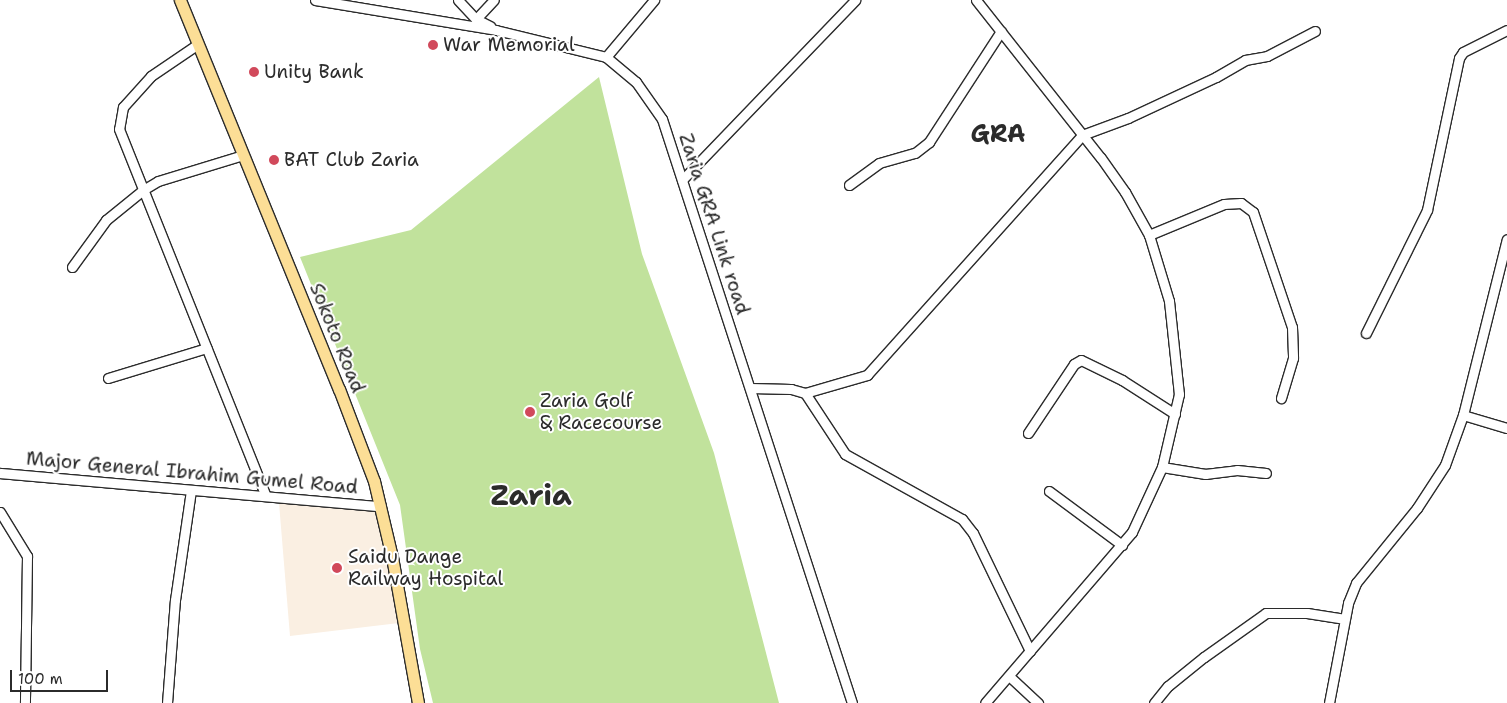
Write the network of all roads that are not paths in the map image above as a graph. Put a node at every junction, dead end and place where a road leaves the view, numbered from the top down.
1 (180, 0) edge
2 (188, 0) edge
3 (315, 0) edge
4 (458, 0) edge
5 (494, 0) edge
6 (654, 0) edge
7 (855, 0) edge
8 (976, 0) edge
9 (476, 19) junction
10 (496, 30) junction
11 (1507, 30) edge
12 (1001, 31) junction
13 (1315, 31) dead end
14 (198, 44) junction
15 (606, 57) junction
16 (1082, 134) junction
17 (243, 155) junction
18 (682, 180) junction
19 (849, 185) dead end
20 (143, 190) junction
21 (1148, 235) junction
22 (1507, 239) edge
23 (72, 267) dead end
24 (1366, 333) dead end
25 (206, 348) junction
26 (108, 378) dead end
27 (750, 388) junction
28 (805, 393) junction
29 (1281, 398) dead end
30 (1175, 414) junction
31 (1463, 415) junction
32 (1507, 428) edge
33 (1028, 433) dead end
34 (1162, 467) junction
35 (0, 473) edge
36 (1266, 473) dead end
37 (191, 490) junction
38 (1049, 491) dead end
39 (266, 496) junction
40 (381, 506) junction
41 (0, 512) edge
42 (1122, 545) junction
43 (1344, 619) junction
44 (1030, 652) junction
45 (1009, 676) junction
46 (25, 703) edge
47 (168, 703) edge
48 (418, 703) edge
49 (425, 703) edge
50 (852, 703) edge
51 (985, 703) edge
52 (1038, 703) edge
53 (1154, 703) edge
54 (1329, 703) edge

1 - 14 main road, Sokoto Road
2 - 49 main road, Sokoto Road
3 - 10 street, Zaria GRA Link road
4 - 9 street
5 - 9 street
6 - 15 street
7 - 18 street
8 - 12 street
9 - 10 street
10 - 15 street, Zaria GRA Link road
11 - 24 street
12 - 16 street
12 - 19 street
13 - 16 street
14 - 17 main road, Sokoto Road
14 - 20 street
15 - 18 street, Zaria GRA Link road
16 - 21 street
16 - 28 street
17 - 20 street
17 - 40 main road, Sokoto Road
18 - 27 street, Zaria GRA Link road
20 - 23 street
20 - 25 street
21 - 29 street
21 - 30 street
22 - 31 street
25 - 26 street
25 - 39 street
27 - 28 street
27 - 50 street, Zaria GRA Link road
28 - 44 street
30 - 33 street
30 - 34 street
31 - 32 street
31 - 43 street
34 - 36 street
34 - 42 street
35 - 37 street, Major General Ibrahim Gumel Road
37 - 39 street, Major General Ibrahim Gumel Road
37 - 47 street
38 - 42 street
39 - 40 street, Major General Ibrahim Gumel Road
40 - 48 main road, Sokoto Road
41 - 46 street
42 - 44 street
43 - 53 street
43 - 54 street
44 - 45 street
45 - 51 street
45 - 52 street

